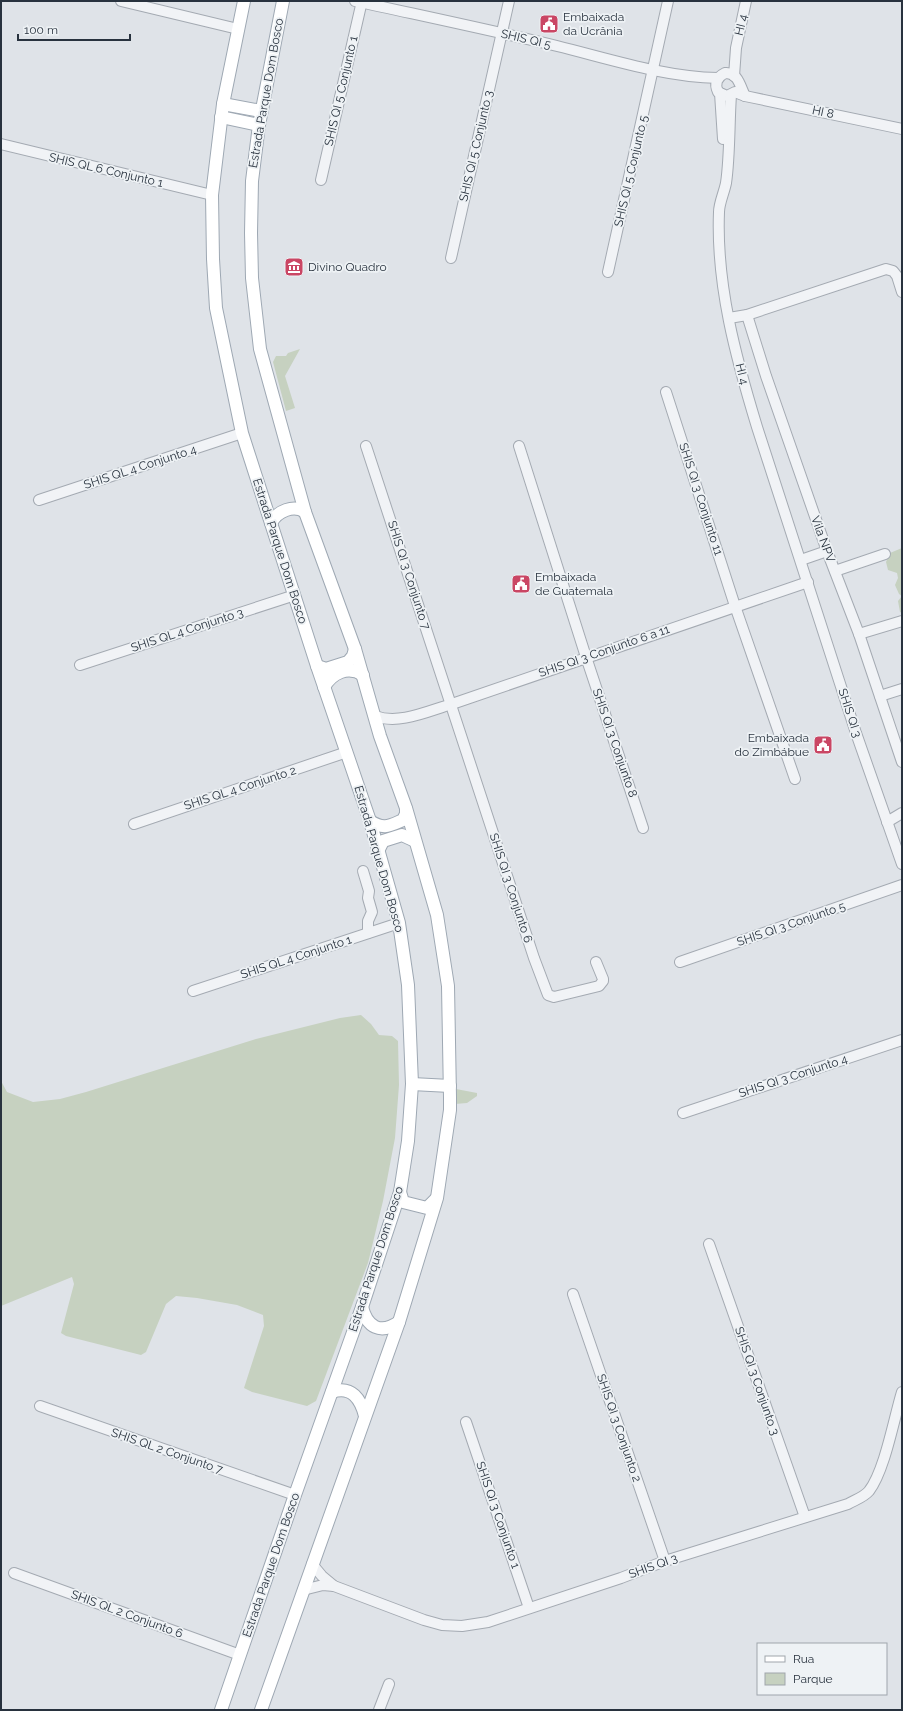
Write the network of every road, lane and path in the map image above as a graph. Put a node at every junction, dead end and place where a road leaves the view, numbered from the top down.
1 (121, 1) edge
2 (244, 1) edge
3 (283, 1) edge
4 (360, 1) edge
5 (509, 1) edge
6 (668, 1) edge
7 (746, 1) edge
8 (238, 29) junction
9 (502, 33) junction
10 (653, 70) junction
11 (723, 81) junction
12 (731, 95) junction
13 (745, 96) junction
14 (223, 104) junction
15 (261, 111) junction
16 (221, 117) junction
17 (258, 125) junction
18 (902, 128) edge
19 (1, 144) edge
20 (321, 180) dead end
21 (726, 183) junction
22 (212, 195) junction
23 (451, 258) dead end
24 (608, 272) dead end
25 (902, 292) edge
26 (747, 315) junction
27 (729, 318) junction
28 (666, 392) dead end
29 (242, 434) junction
30 (366, 446) dead end
31 (519, 446) dead end
32 (300, 495) junction
33 (39, 500) dead end
34 (266, 506) junction
35 (305, 512) junction
36 (271, 523) junction
37 (827, 551) junction
38 (885, 554) dead end
39 (801, 560) junction
40 (835, 571) junction
41 (808, 582) junction
42 (295, 594) junction
43 (735, 606) junction
44 (902, 621) edge
45 (859, 634) junction
46 (355, 648) junction
47 (586, 657) junction
48 (80, 665) dead end
49 (317, 666) junction
50 (363, 675) junction
51 (324, 687) junction
52 (902, 689) edge
53 (880, 696) junction
54 (452, 704) junction
55 (375, 716) junction
56 (398, 719) junction
57 (380, 736) junction
58 (347, 752) junction
59 (902, 762) edge
60 (795, 779) dead end
61 (406, 808) junction
62 (902, 813) edge
63 (370, 821) junction
64 (888, 822) junction
65 (134, 824) dead end
66 (644, 828) dead end
67 (415, 841) junction
68 (378, 851) junction
69 (902, 864) edge
70 (363, 871) dead end
71 (902, 886) edge
72 (400, 923) junction
73 (368, 933) junction
74 (596, 962) dead end
75 (680, 962) dead end
76 (193, 991) dead end
77 (902, 1040) edge
78 (412, 1084) junction
79 (450, 1086) junction
80 (683, 1113) dead end
81 (400, 1192) junction
82 (437, 1198) junction
83 (709, 1244) dead end
84 (573, 1294) dead end
85 (362, 1307) junction
86 (399, 1322) junction
87 (352, 1333) junction
88 (390, 1348) junction
89 (332, 1392) junction
90 (902, 1392) edge
91 (40, 1406) dead end
92 (365, 1416) junction
93 (466, 1422) dead end
94 (295, 1495) junction
95 (805, 1517) junction
96 (665, 1561) junction
97 (312, 1564) junction
98 (14, 1573) dead end
99 (334, 1586) junction
100 (303, 1590) junction
101 (529, 1608) junction
102 (240, 1655) junction
103 (389, 1684) dead end
104 (221, 1710) edge
105 (261, 1710) edge
106 (379, 1710) edge

1 - 8 street
2 - 8 main road, Estrada Parque Dom Bosco
3 - 15 main road, Estrada Parque Dom Bosco
4 - 9 street, SHIS QI 5
4 - 20 street, SHIS QI 5 Conjunto 1
5 - 9 street, SHIS QI 5 Conjunto 3
6 - 10 street, SHIS QI 5 Conjunto 5
7 - 11 street, HI 4
8 - 14 main road, Estrada Parque Dom Bosco
9 - 10 street, SHIS QI 5
9 - 23 street, SHIS QI 5 Conjunto 3
10 - 11 street, SHIS QI 5
10 - 24 street, SHIS QI 5 Conjunto 5
11 - 12 street, SHIS QI 5
11 - 13 street
11 - 21 street, HI 4
12 - 13 street, HI 8
12 - 21 street, HI 4
13 - 18 street, HI 8
14 - 15 main road
14 - 16 main road, Estrada Parque Dom Bosco
15 - 17 main road, Estrada Parque Dom Bosco
16 - 17 main road
16 - 22 main road, Estrada Parque Dom Bosco
17 - 32 main road, Estrada Parque Dom Bosco
19 - 22 street, SHIS QL 6 Conjunto 1
21 - 27 street, HI 4
22 - 29 main road, Estrada Parque Dom Bosco
25 - 26 street
26 - 27 street
26 - 37 street, Vila NPV
27 - 39 street, HI 4
28 - 43 street, SHIS QI 3 Conjunto 11
29 - 33 street, SHIS QL 4 Conjunto 4
29 - 34 main road, Estrada Parque Dom Bosco
30 - 54 street, SHIS QI 3 Conjunto 7
31 - 47 street, SHIS QI 3 Conjunto 8
32 - 34 main road
32 - 35 main road, Estrada Parque Dom Bosco
34 - 36 main road, Estrada Parque Dom Bosco
35 - 36 main road
35 - 46 main road, Estrada Parque Dom Bosco
36 - 42 main road, Estrada Parque Dom Bosco
37 - 39 street
37 - 40 street, Vila NPV
38 - 40 street
39 - 41 street, SHIS QI 3
40 - 45 street, Vila NPV
41 - 43 street, SHIS QI 3 Conjunto 6 a 11
41 - 64 street, SHIS QI 3
42 - 48 street, SHIS QL 4 Conjunto 3
42 - 49 main road, Estrada Parque Dom Bosco
43 - 47 street, SHIS QI 3 Conjunto 6 a 11
43 - 60 street, SHIS QI 3 Conjunto 11
44 - 45 street
45 - 53 street, Vila NPV
46 - 49 main road
46 - 50 main road, Estrada Parque Dom Bosco
47 - 54 street, SHIS QI 3 Conjunto 6 a 11
47 - 66 street, SHIS QI 3 Conjunto 8
49 - 51 main road, Estrada Parque Dom Bosco
50 - 51 main road
50 - 55 main road, Estrada Parque Dom Bosco
51 - 58 main road, Estrada Parque Dom Bosco
52 - 53 street
53 - 59 street, Vila NPV
54 - 56 street, SHIS QI 3 Conjunto 6 a 11
54 - 74 street, SHIS QI 3 Conjunto 6
55 - 56 street, SHIS QI 3 Conjunto 6 a 11
55 - 57 main road, Estrada Parque Dom Bosco
56 - 57 street, SHIS QI 3 Conjunto 6 a 11
57 - 61 main road, Estrada Parque Dom Bosco
58 - 63 main road, Estrada Parque Dom Bosco
58 - 65 street, SHIS QL 4 Conjunto 2
61 - 63 main road
61 - 67 main road, Estrada Parque Dom Bosco
62 - 64 street
63 - 68 main road, Estrada Parque Dom Bosco
64 - 69 street, SHIS QI 3
67 - 68 main road
67 - 79 main road, Estrada Parque Dom Bosco
68 - 72 main road, Estrada Parque Dom Bosco
70 - 73 street
71 - 75 street, SHIS QI 3 Conjunto 5
72 - 73 street, SHIS QL 4 Conjunto 1
72 - 78 main road, Estrada Parque Dom Bosco
73 - 76 street, SHIS QL 4 Conjunto 1
77 - 80 street, SHIS QI 3 Conjunto 4
78 - 79 main road
78 - 81 main road, Estrada Parque Dom Bosco
79 - 82 main road, Estrada Parque Dom Bosco
81 - 82 main road
81 - 85 main road, Estrada Parque Dom Bosco
82 - 86 main road, Estrada Parque Dom Bosco
83 - 95 street, SHIS QI 3 Conjunto 3
84 - 96 street, SHIS QI 3 Conjunto 2
85 - 86 main road
85 - 87 main road, Estrada Parque Dom Bosco
86 - 88 main road, Estrada Parque Dom Bosco
87 - 88 main road
87 - 89 main road, Estrada Parque Dom Bosco
88 - 92 main road, Estrada Parque Dom Bosco
89 - 92 main road
89 - 94 main road, Estrada Parque Dom Bosco
90 - 95 street, SHIS QI 3
91 - 94 street, SHIS QL 2 Conjunto 7
92 - 97 main road, Estrada Parque Dom Bosco
93 - 101 street, SHIS QI 3 Conjunto 1
94 - 102 main road, Estrada Parque Dom Bosco
95 - 96 street, SHIS QI 3
96 - 101 street, SHIS QI 3
97 - 99 street, SHIS QI 3
97 - 100 main road, Estrada Parque Dom Bosco
98 - 102 street, SHIS QL 2 Conjunto 6
99 - 100 street, SHIS QI 3
99 - 101 street, SHIS QI 3
100 - 105 main road, Estrada Parque Dom Bosco
102 - 104 main road, Estrada Parque Dom Bosco
103 - 106 street

